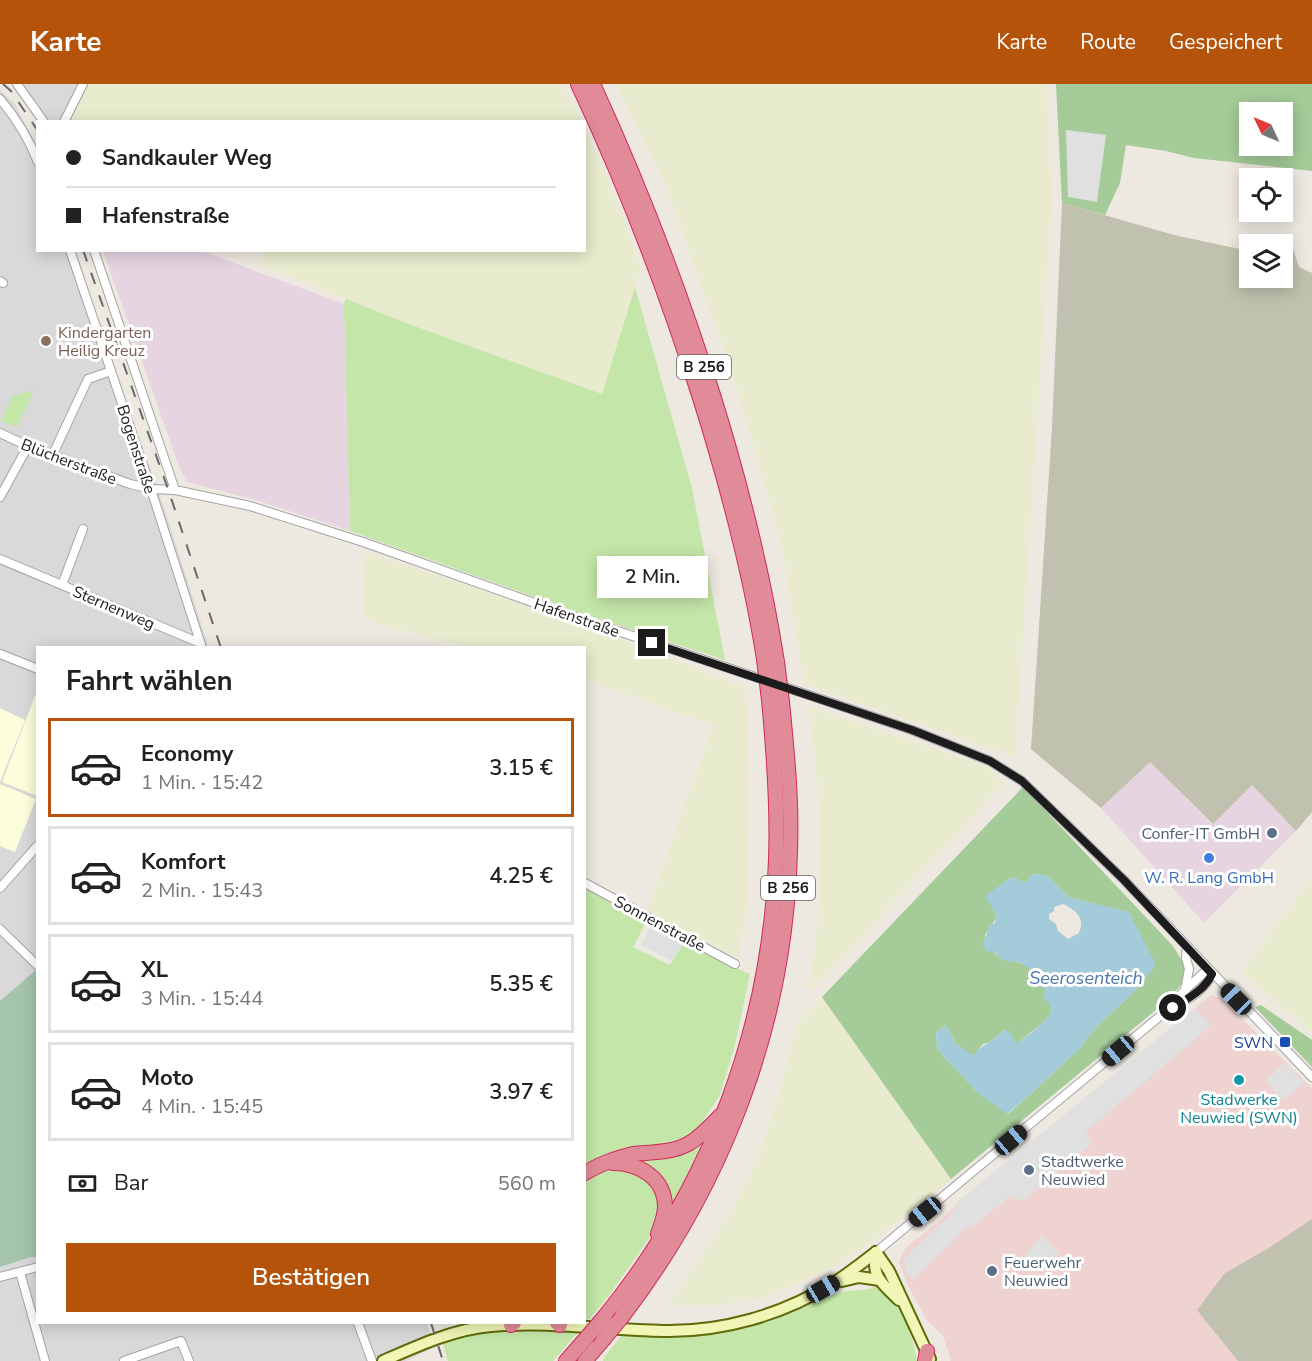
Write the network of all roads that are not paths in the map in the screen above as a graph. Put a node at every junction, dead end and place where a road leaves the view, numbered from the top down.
1 (17, 84) edge
2 (83, 84) edge
3 (578, 84) edge
4 (593, 84) edge
5 (0, 99) edge
6 (43, 120) edge
7 (65, 120) edge
8 (36, 157) edge
9 (71, 252) edge
10 (95, 252) edge
11 (111, 371) junction
12 (0, 433) edge
13 (28, 446) junction
14 (53, 454) junction
15 (151, 489) junction
16 (175, 490) junction
17 (0, 497) edge
18 (83, 530) dead end
19 (0, 559) edge
20 (62, 585) junction
21 (201, 646) edge
22 (0, 654) edge
23 (770, 661) junction
24 (36, 668) edge
25 (776, 701) junction
26 (36, 847) edge
27 (586, 884) edge
28 (0, 888) edge
29 (0, 929) edge
30 (1187, 947) junction
31 (36, 964) edge
32 (735, 964) dead end
33 (1210, 972) junction
34 (1185, 990) junction
35 (1159, 1017) junction
36 (1312, 1077) edge
37 (724, 1111) junction
38 (608, 1163) junction
39 (586, 1172) edge
40 (652, 1252) junction
41 (876, 1252) junction
42 (36, 1268) edge
43 (20, 1272) junction
44 (0, 1276) edge
45 (880, 1280) junction
46 (834, 1283) junction
47 (904, 1304) junction
48 (358, 1324) edge
49 (512, 1324) edge
50 (559, 1324) edge
51 (603, 1340) junction
52 (928, 1358) edge
53 (45, 1361) edge
54 (124, 1361) edge
55 (189, 1361) edge
56 (372, 1361) edge
57 (383, 1361) edge
58 (566, 1361) edge
59 (585, 1361) edge
60 (597, 1361) edge

1 - 6 street
2 - 7 street
3 - 23 highway, B 256
4 - 23 highway, B 256
5 - 8 street
9 - 11 street, Bogenstraße
10 - 16 street
11 - 14 street
11 - 15 street, Bogenstraße
12 - 13 street, Blücherstraße
13 - 14 street, Blücherstraße
13 - 17 street
14 - 15 street, Blücherstraße
15 - 16 street, Blücherstraße
15 - 21 street, Bogenstraße
16 - 30 street, Hafenstraße
18 - 20 street, Sternenweg
19 - 20 street, Sternenweg
20 - 21 street, Sternenweg
22 - 24 street
23 - 25 highway, B 256, bridge
25 - 37 highway, B 256
25 - 51 highway, B 256, bridge
26 - 28 street
27 - 32 street, Sonnenstraße
29 - 31 street
30 - 33 street, Hafenstraße
30 - 34 street
33 - 34 street
33 - 35 street
33 - 36 street, Hafenstraße
34 - 35 street
35 - 41 street
37 - 38 highway
37 - 40 highway, B 256
38 - 39 highway
38 - 40 highway
40 - 58 highway, B 256, bridge
41 - 45 street
41 - 46 street
41 - 47 street
42 - 43 street
43 - 44 street
43 - 53 street
45 - 46 street
45 - 47 street
46 - 50 street
47 - 52 street
48 - 56 street
49 - 50 street
49 - 57 street
51 - 59 highway, B 256
51 - 60 highway
54 - 55 street

